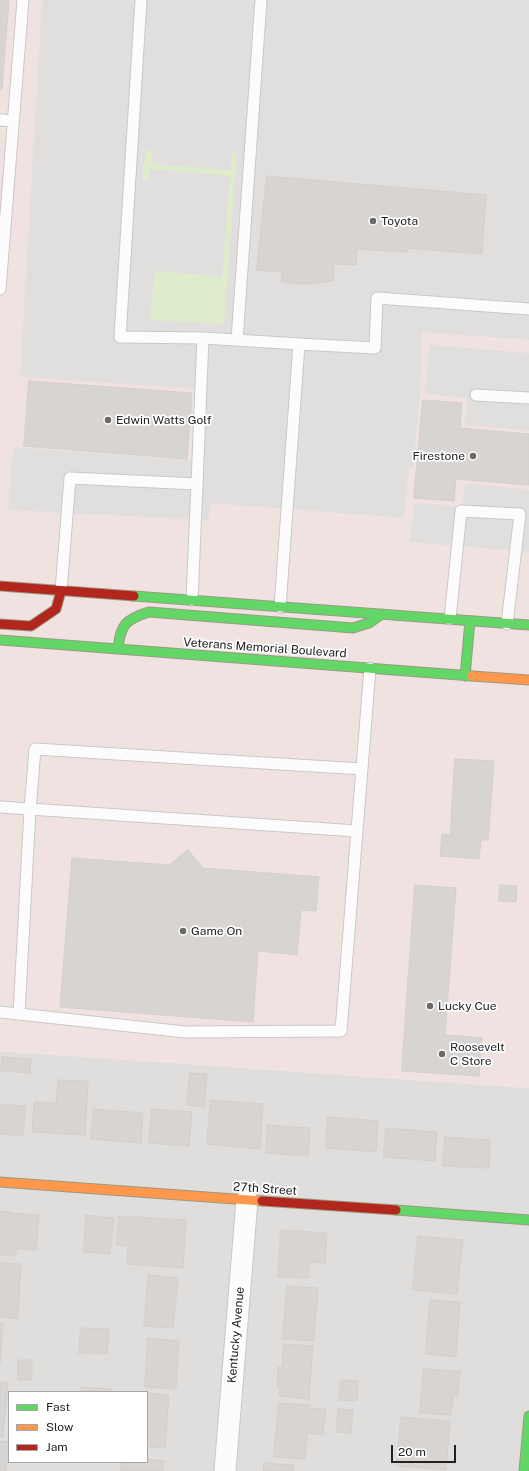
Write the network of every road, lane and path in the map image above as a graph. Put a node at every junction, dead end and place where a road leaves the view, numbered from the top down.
1 (23, 0) edge
2 (141, 0) edge
3 (261, 0) edge
4 (0, 120) edge
5 (14, 121) junction
6 (0, 289) edge
7 (529, 309) edge
8 (203, 338) junction
9 (236, 340) junction
10 (299, 344) junction
11 (476, 394) dead end
12 (529, 398) edge
13 (197, 484) junction
14 (524, 514) edge
15 (0, 586) edge
16 (61, 591) junction
17 (192, 600) junction
18 (280, 607) junction
19 (382, 614) junction
20 (450, 619) junction
21 (470, 621) junction
22 (520, 622) edge
23 (0, 624) edge
24 (0, 640) edge
25 (118, 649) junction
26 (370, 668) junction
27 (465, 676) junction
28 (529, 680) edge
29 (362, 769) junction
30 (0, 807) edge
31 (30, 810) junction
32 (357, 831) junction
33 (0, 1012) edge
34 (19, 1014) junction
35 (0, 1182) edge
36 (247, 1200) junction
37 (529, 1220) edge
38 (529, 1416) edge
39 (225, 1471) edge
40 (524, 1471) edge

1 - 5 lane
2 - 8 lane
3 - 9 lane
4 - 5 lane
5 - 6 lane
7 - 10 lane
8 - 9 lane
8 - 13 lane
9 - 10 lane
10 - 18 lane
11 - 12 lane
13 - 16 lane
13 - 17 lane
14 - 20 lane
14 - 22 lane
15 - 16 main road
16 - 17 main road
16 - 23 main road
17 - 18 main road
18 - 19 main road
19 - 20 main road
19 - 25 main road
20 - 21 main road
21 - 22 main road
21 - 27 main road
24 - 25 main road, Veterans Memorial Boulevard
25 - 26 main road, Veterans Memorial Boulevard
26 - 27 main road, Veterans Memorial Boulevard
26 - 29 lane
27 - 28 main road, Veterans Memorial Boulevard
29 - 31 lane
29 - 32 lane
30 - 31 lane
31 - 32 lane
31 - 34 lane
32 - 34 lane
33 - 34 lane
35 - 36 main road, 27th Street
36 - 37 main road, 27th Street
36 - 39 street, Kentucky Avenue
38 - 40 main road

